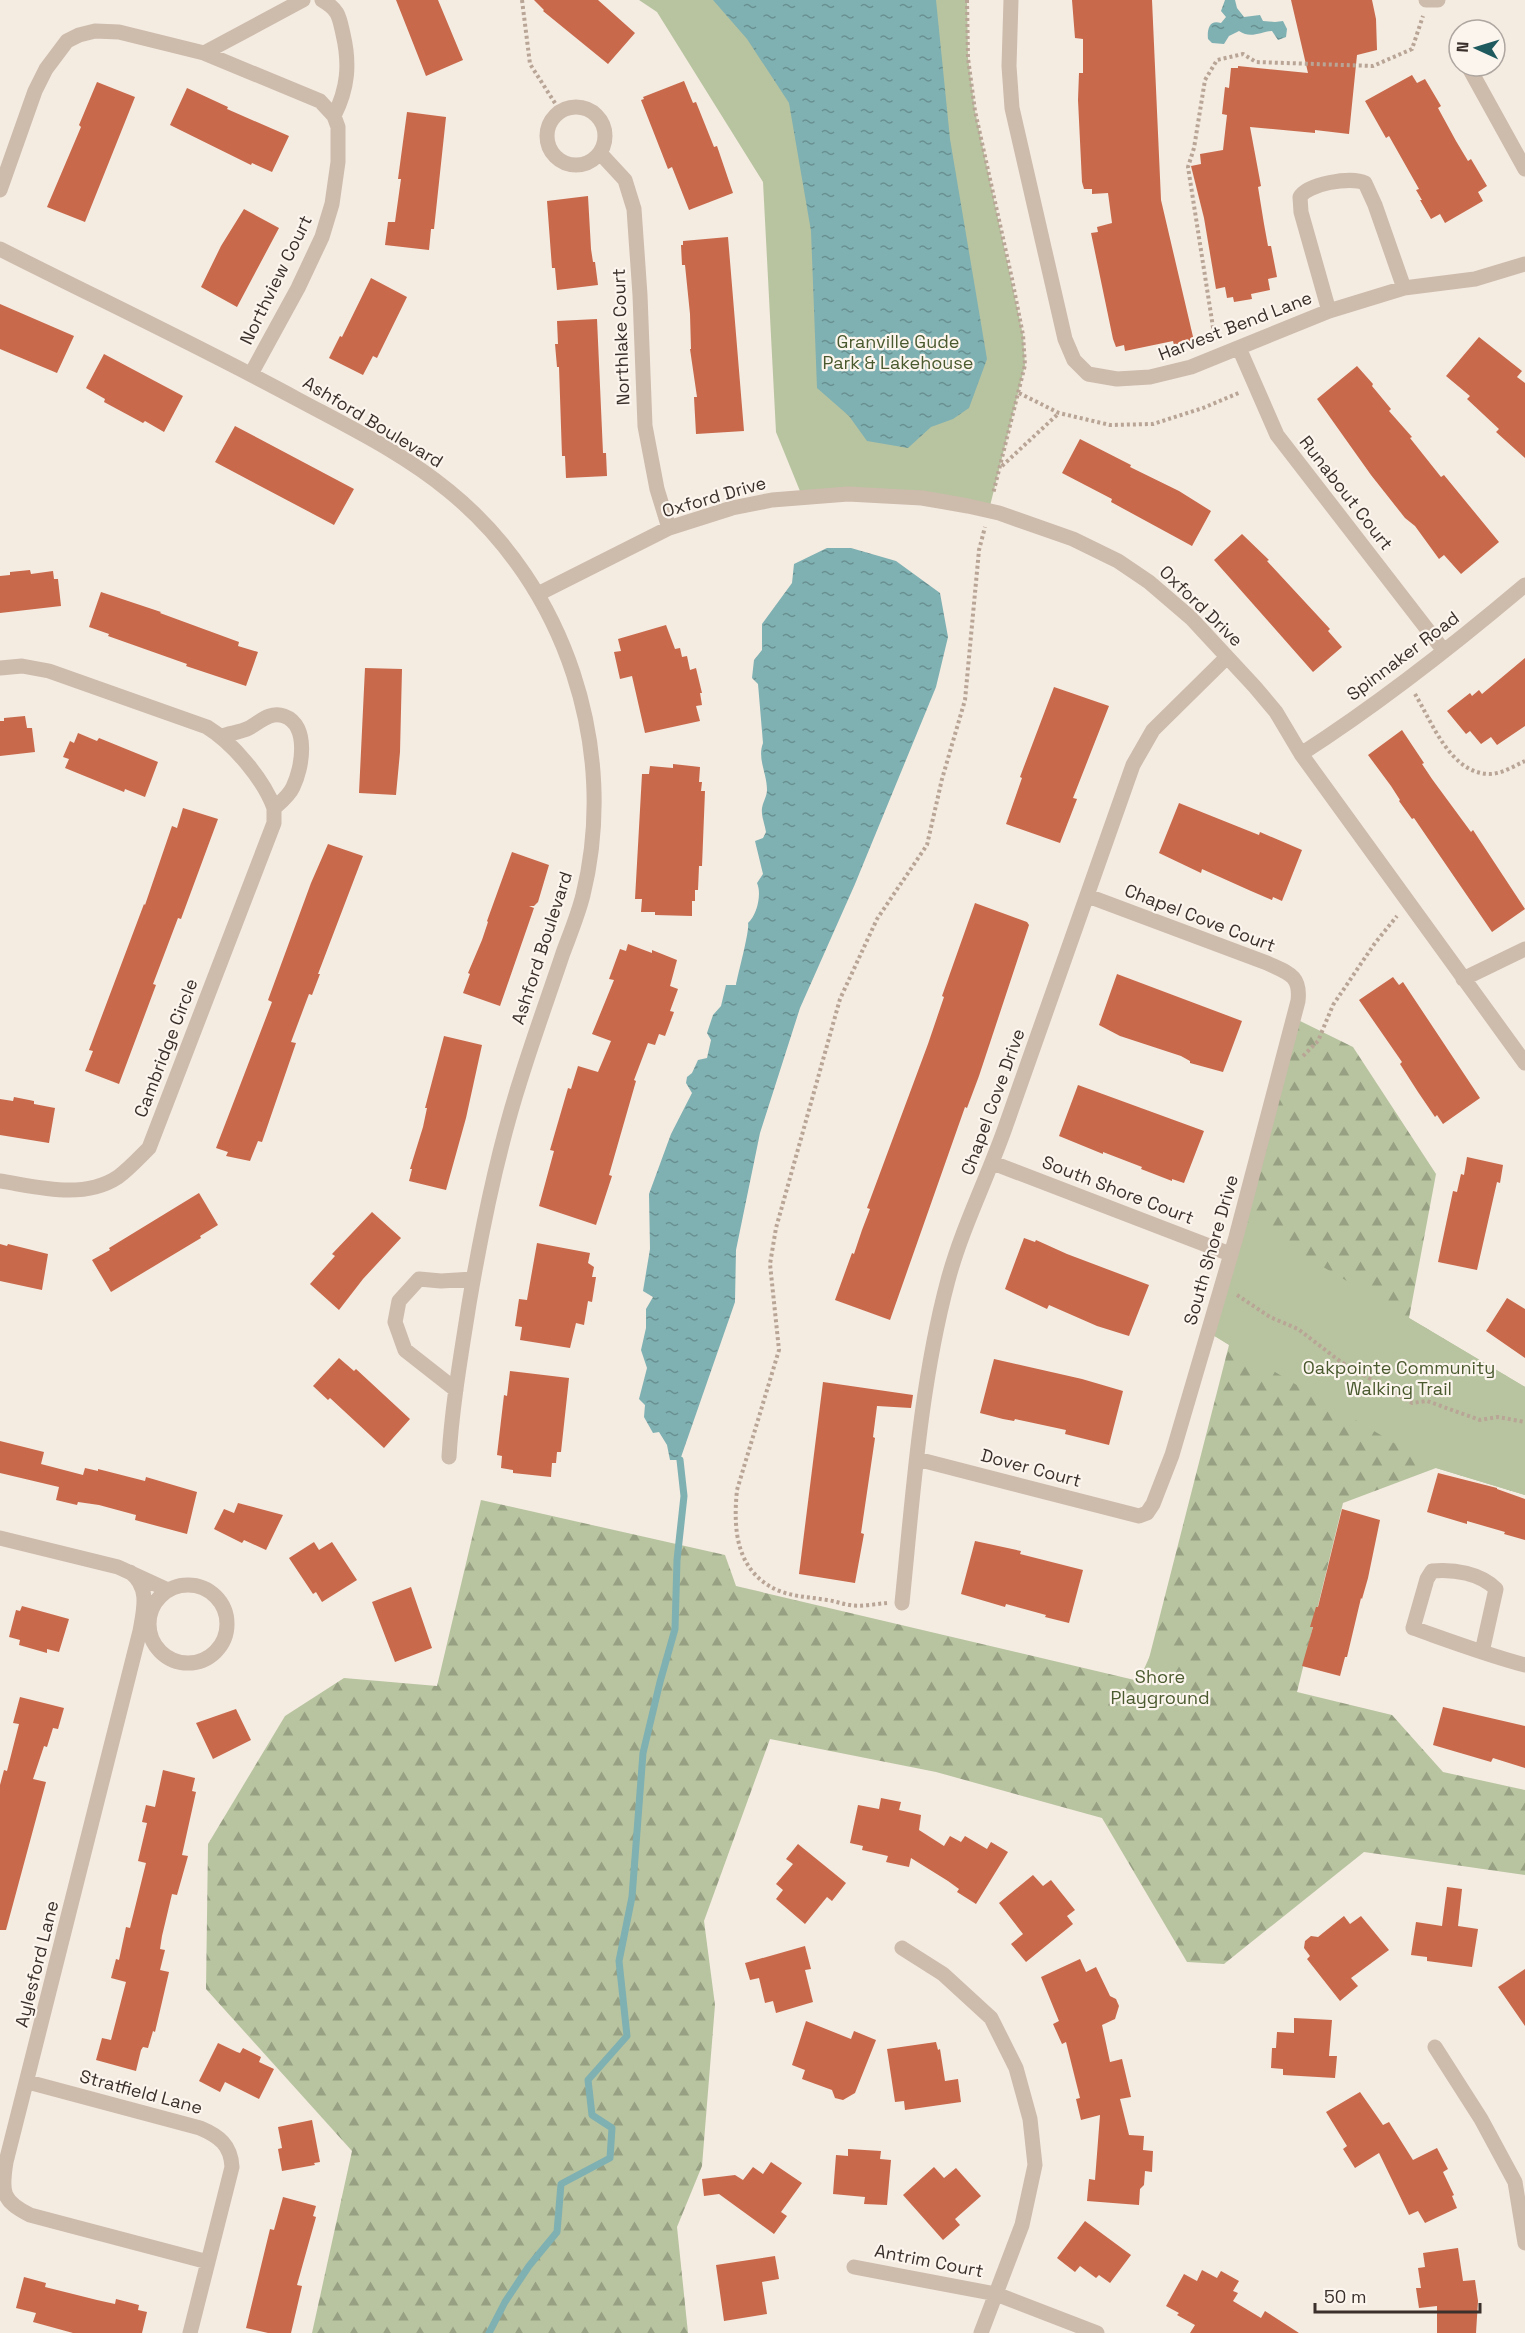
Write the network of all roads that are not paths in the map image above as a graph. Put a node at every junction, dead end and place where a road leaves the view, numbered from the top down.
1 (303, 0) edge
2 (322, 0) edge
3 (1011, 0) edge
4 (1427, 0) edge
5 (1438, 0) edge
6 (204, 53) junction
7 (1475, 78) edge
8 (334, 116) junction
9 (600, 153) junction
10 (1525, 169) edge
11 (0, 190) edge
12 (0, 249) edge
13 (1525, 264) edge
14 (1404, 288) junction
15 (1329, 311) junction
16 (1239, 348) junction
17 (251, 374) junction
18 (669, 528) junction
19 (1525, 585) edge
20 (538, 594) junction
21 (1444, 651) junction
22 (1227, 657) junction
23 (0, 668) edge
24 (222, 736) junction
25 (1300, 754) junction
26 (274, 808) junction
27 (1088, 896) junction
28 (1525, 949) edge
29 (1463, 979) junction
30 (1296, 981) joint
31 (1525, 1063) edge
32 (993, 1163) junction
33 (0, 1181) edge
34 (1230, 1254) junction
35 (473, 1279) junction
36 (456, 1390) junction
37 (449, 1457) dead end
38 (917, 1459) junction
39 (1135, 1515) joint
40 (0, 1538) edge
41 (130, 1572) junction
42 (168, 1590) junction
43 (902, 1603) road end
44 (1482, 1652) junction
45 (1525, 1665) edge
46 (902, 1948) dead end
47 (1436, 2047) dead end
48 (28, 2082) junction
49 (1520, 2180) edge
50 (1525, 2243) edge
51 (208, 2262) junction
52 (854, 2267) dead end
53 (996, 2294) junction
54 (190, 2333) edge
55 (981, 2333) edge
56 (1096, 2333) edge

1 - 6 street
2 - 8 street
3 - 16 street, Harvest Bend Lane
4 - 5 street
6 - 8 street
6 - 11 street
7 - 10 street
8 - 17 street, Northview Court
9 - 9 street
9 - 18 street, Northlake Court
12 - 17 street, Ashford Boulevard
13 - 14 street, Harvest Bend Lane
14 - 15 street, Harvest Bend Lane
14 - 15 street
15 - 16 street, Harvest Bend Lane
16 - 21 street, Runabout Court
17 - 20 street, Ashford Boulevard
18 - 20 street, Oxford Drive
18 - 22 street, Oxford Drive
19 - 21 street, Spinnaker Road
20 - 35 street, Ashford Boulevard
21 - 25 street, Spinnaker Road
22 - 25 street, Oxford Drive
22 - 27 street, Chapel Cove Drive
23 - 24 street
24 - 26 street
24 - 26 street, Cambridge Circle
25 - 29 street, Oxford Drive
26 - 33 street, Cambridge Circle
27 - 30 street, Chapel Cove Court
27 - 32 street, Chapel Cove Drive
28 - 29 street
29 - 31 street, Oxford Drive
30 - 34 street, South Shore Drive
32 - 34 street, South Shore Court
32 - 38 street, Chapel Cove Drive
34 - 39 street, South Shore Drive
35 - 36 street, Ashford Boulevard
35 - 36 street
36 - 37 street, Ashford Boulevard
38 - 39 street, Dover Court
38 - 43 street, Chapel Cove Drive
40 - 41 street
41 - 42 street
41 - 48 street, Aylesford Lane
42 - 42 street
44 - 44 street
44 - 45 street
46 - 53 street
47 - 49 street
48 - 51 street, Stratfield Lane
48 - 51 street, Aylesford Lane
49 - 50 street
51 - 54 street, Stratfield Lane
52 - 53 street, Antrim Court
53 - 55 street
53 - 56 street, Antrim Court

